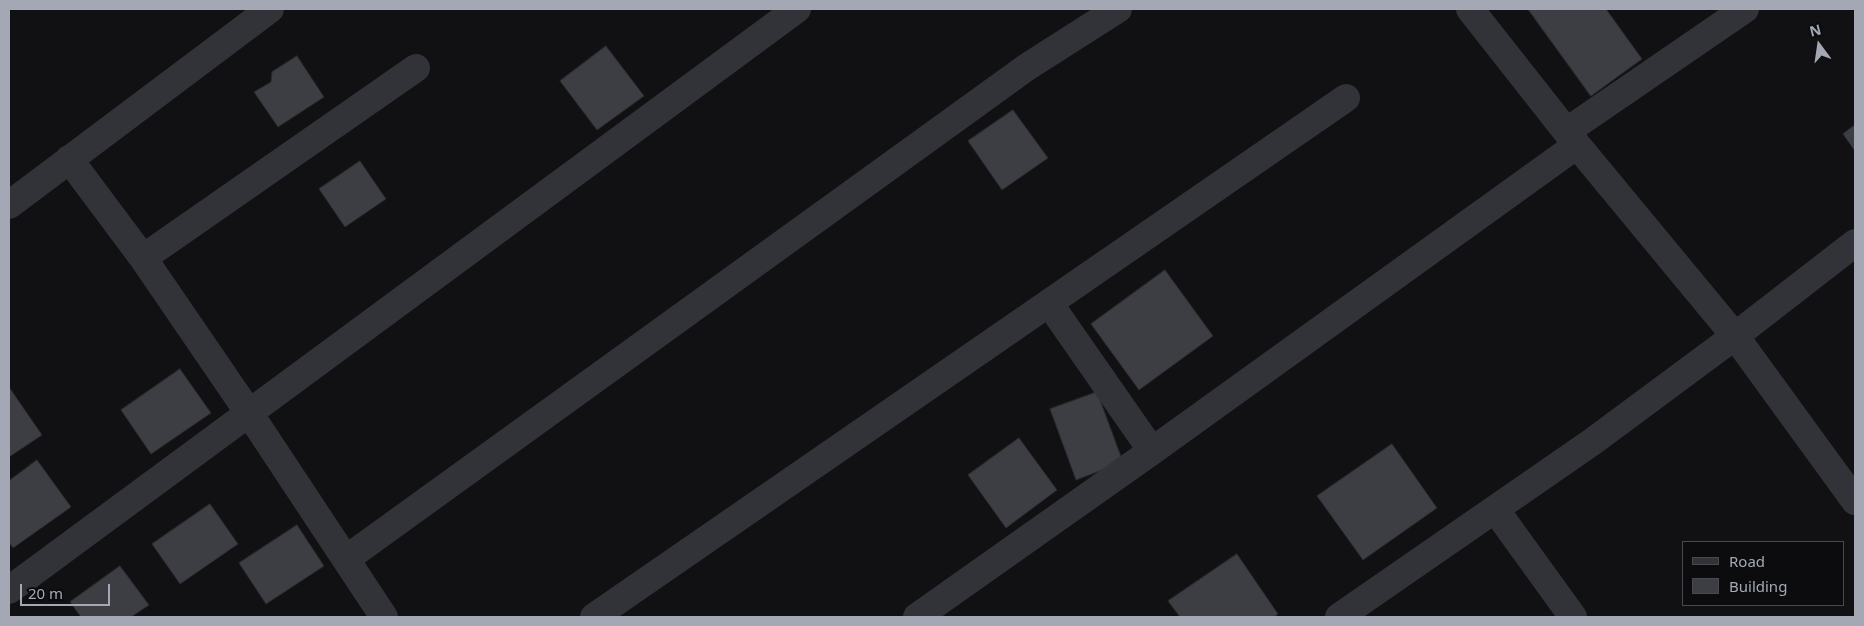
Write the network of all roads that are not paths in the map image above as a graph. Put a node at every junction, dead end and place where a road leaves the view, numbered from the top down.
1 (270, 9) edge
2 (797, 9) edge
3 (1118, 9) edge
4 (1470, 9) edge
5 (1745, 9) edge
6 (416, 68) dead end
7 (1346, 98) dead end
8 (1572, 138) junction
9 (69, 159) junction
10 (9, 205) edge
11 (1855, 243) edge
12 (143, 258) junction
13 (1049, 303) junction
14 (1735, 336) junction
15 (249, 413) junction
16 (1152, 451) junction
17 (1855, 501) edge
18 (1495, 509) junction
19 (346, 559) junction
20 (9, 590) edge
21 (384, 617) edge
22 (594, 617) edge
23 (917, 617) edge
24 (1339, 617) edge
25 (1573, 617) edge

1 - 9 street
2 - 15 street
3 - 19 street
4 - 8 street
5 - 8 street
6 - 12 street
7 - 13 street
8 - 14 street
8 - 16 street
9 - 10 street
9 - 12 street
11 - 14 street
12 - 15 street
13 - 16 street
13 - 22 street
14 - 17 street
14 - 18 street
15 - 19 street
15 - 20 street
16 - 23 street
18 - 24 street
18 - 25 street
19 - 21 street

